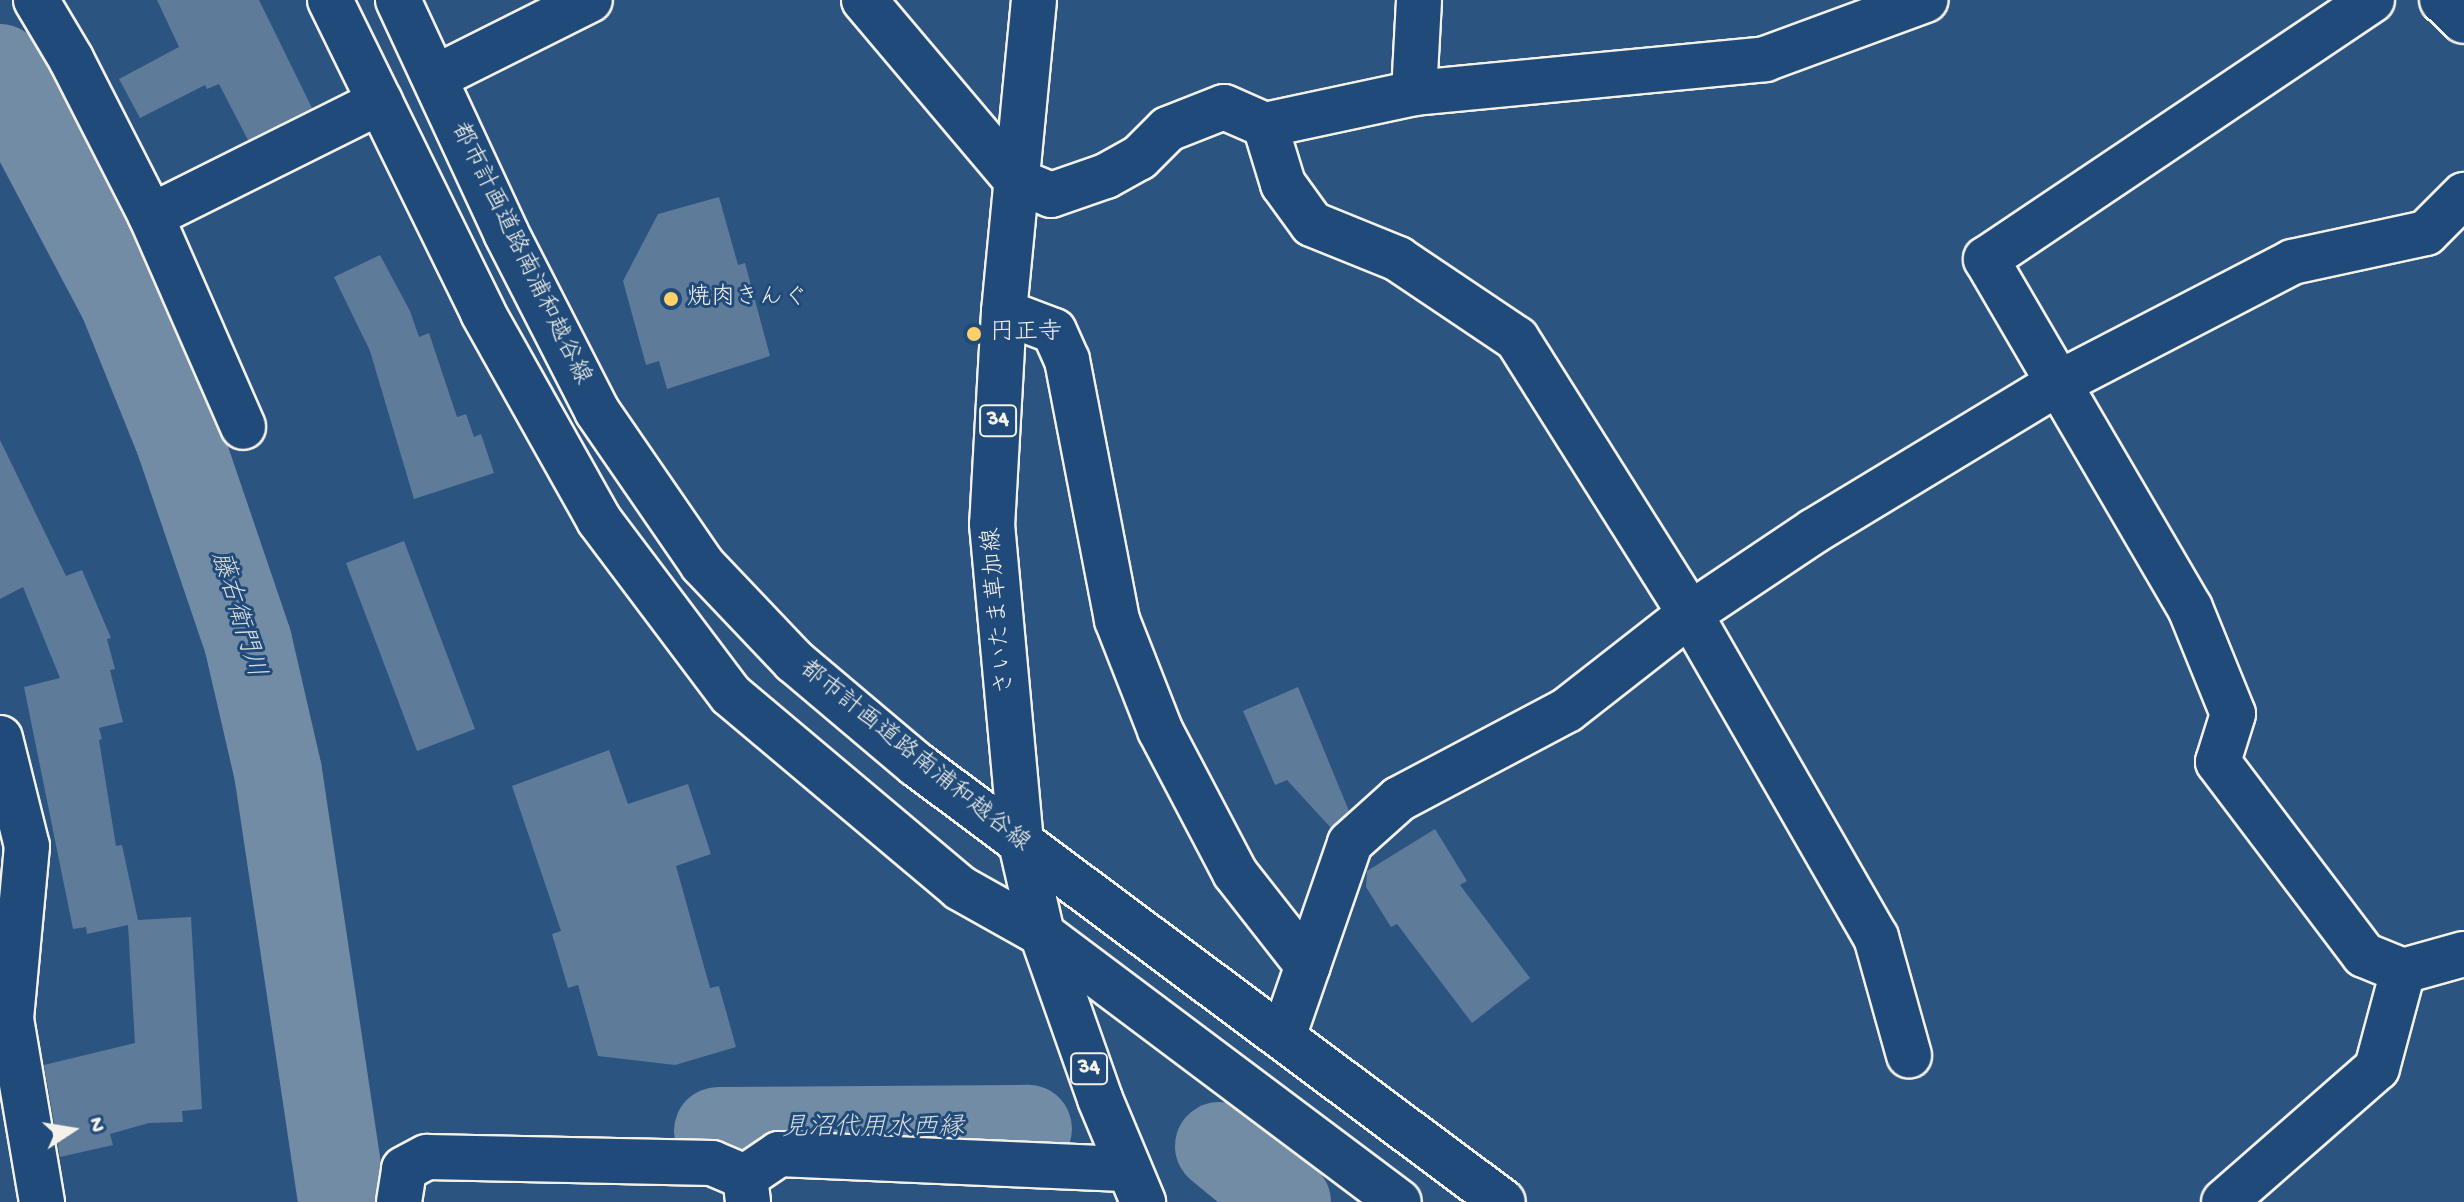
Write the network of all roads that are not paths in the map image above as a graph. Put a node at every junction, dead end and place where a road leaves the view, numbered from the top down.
1 (36, 0) edge
2 (330, 0) edge
3 (398, 0) edge
4 (590, 0) edge
5 (864, 0) edge
6 (1034, 0) edge
7 (1419, 0) edge
8 (1925, 0) edge
9 (2372, 0) edge
10 (2442, 0) edge
11 (2464, 21) edge
12 (436, 77) junction
13 (1414, 93) junction
14 (380, 102) junction
15 (1265, 125) junction
16 (1017, 181) junction
17 (2464, 195) edge
18 (151, 216) junction
19 (2445, 235) edge
20 (1004, 312) junction
21 (2057, 384) junction
22 (243, 427) dead end
23 (1690, 614) junction
24 (0, 738) edge
25 (1021, 843) junction
26 (1042, 934) junction
27 (2464, 954) edge
28 (1308, 966) junction
29 (2403, 971) junction
30 (5, 1020) edge
31 (1283, 1037) junction
32 (1909, 1055) dead end
33 (1136, 1185) edge
34 (746, 1190) edge
35 (42, 1202) edge
36 (399, 1202) edge
37 (1399, 1202) edge
38 (1503, 1202) edge
39 (2224, 1202) edge

1 - 18 street
2 - 14 street
3 - 12 street, 都市計画道路南浦和越谷線
4 - 12 street
5 - 16 street
6 - 16 street, さいたま草加線 / 34
7 - 13 street
8 - 13 street
9 - 21 street
10 - 11 street
12 - 25 street, 都市計画道路南浦和越谷線
13 - 15 street
14 - 18 street
14 - 26 street
15 - 16 street
15 - 23 street
16 - 20 street, さいたま草加線 / 34
17 - 19 street
18 - 22 street
19 - 21 street
20 - 25 street, さいたま草加線 / 34
20 - 28 street
21 - 23 street
21 - 29 street
23 - 28 street
23 - 32 street
24 - 30 street
25 - 26 street, さいたま草加線 / 34
25 - 31 street, 都市計画道路南浦和越谷線
26 - 33 street, さいたま草加線 / 34
26 - 37 street
27 - 29 street
28 - 31 street
29 - 39 street
30 - 35 street
31 - 38 street, 都市計画道路南浦和越谷線
33 - 34 street
34 - 36 street

